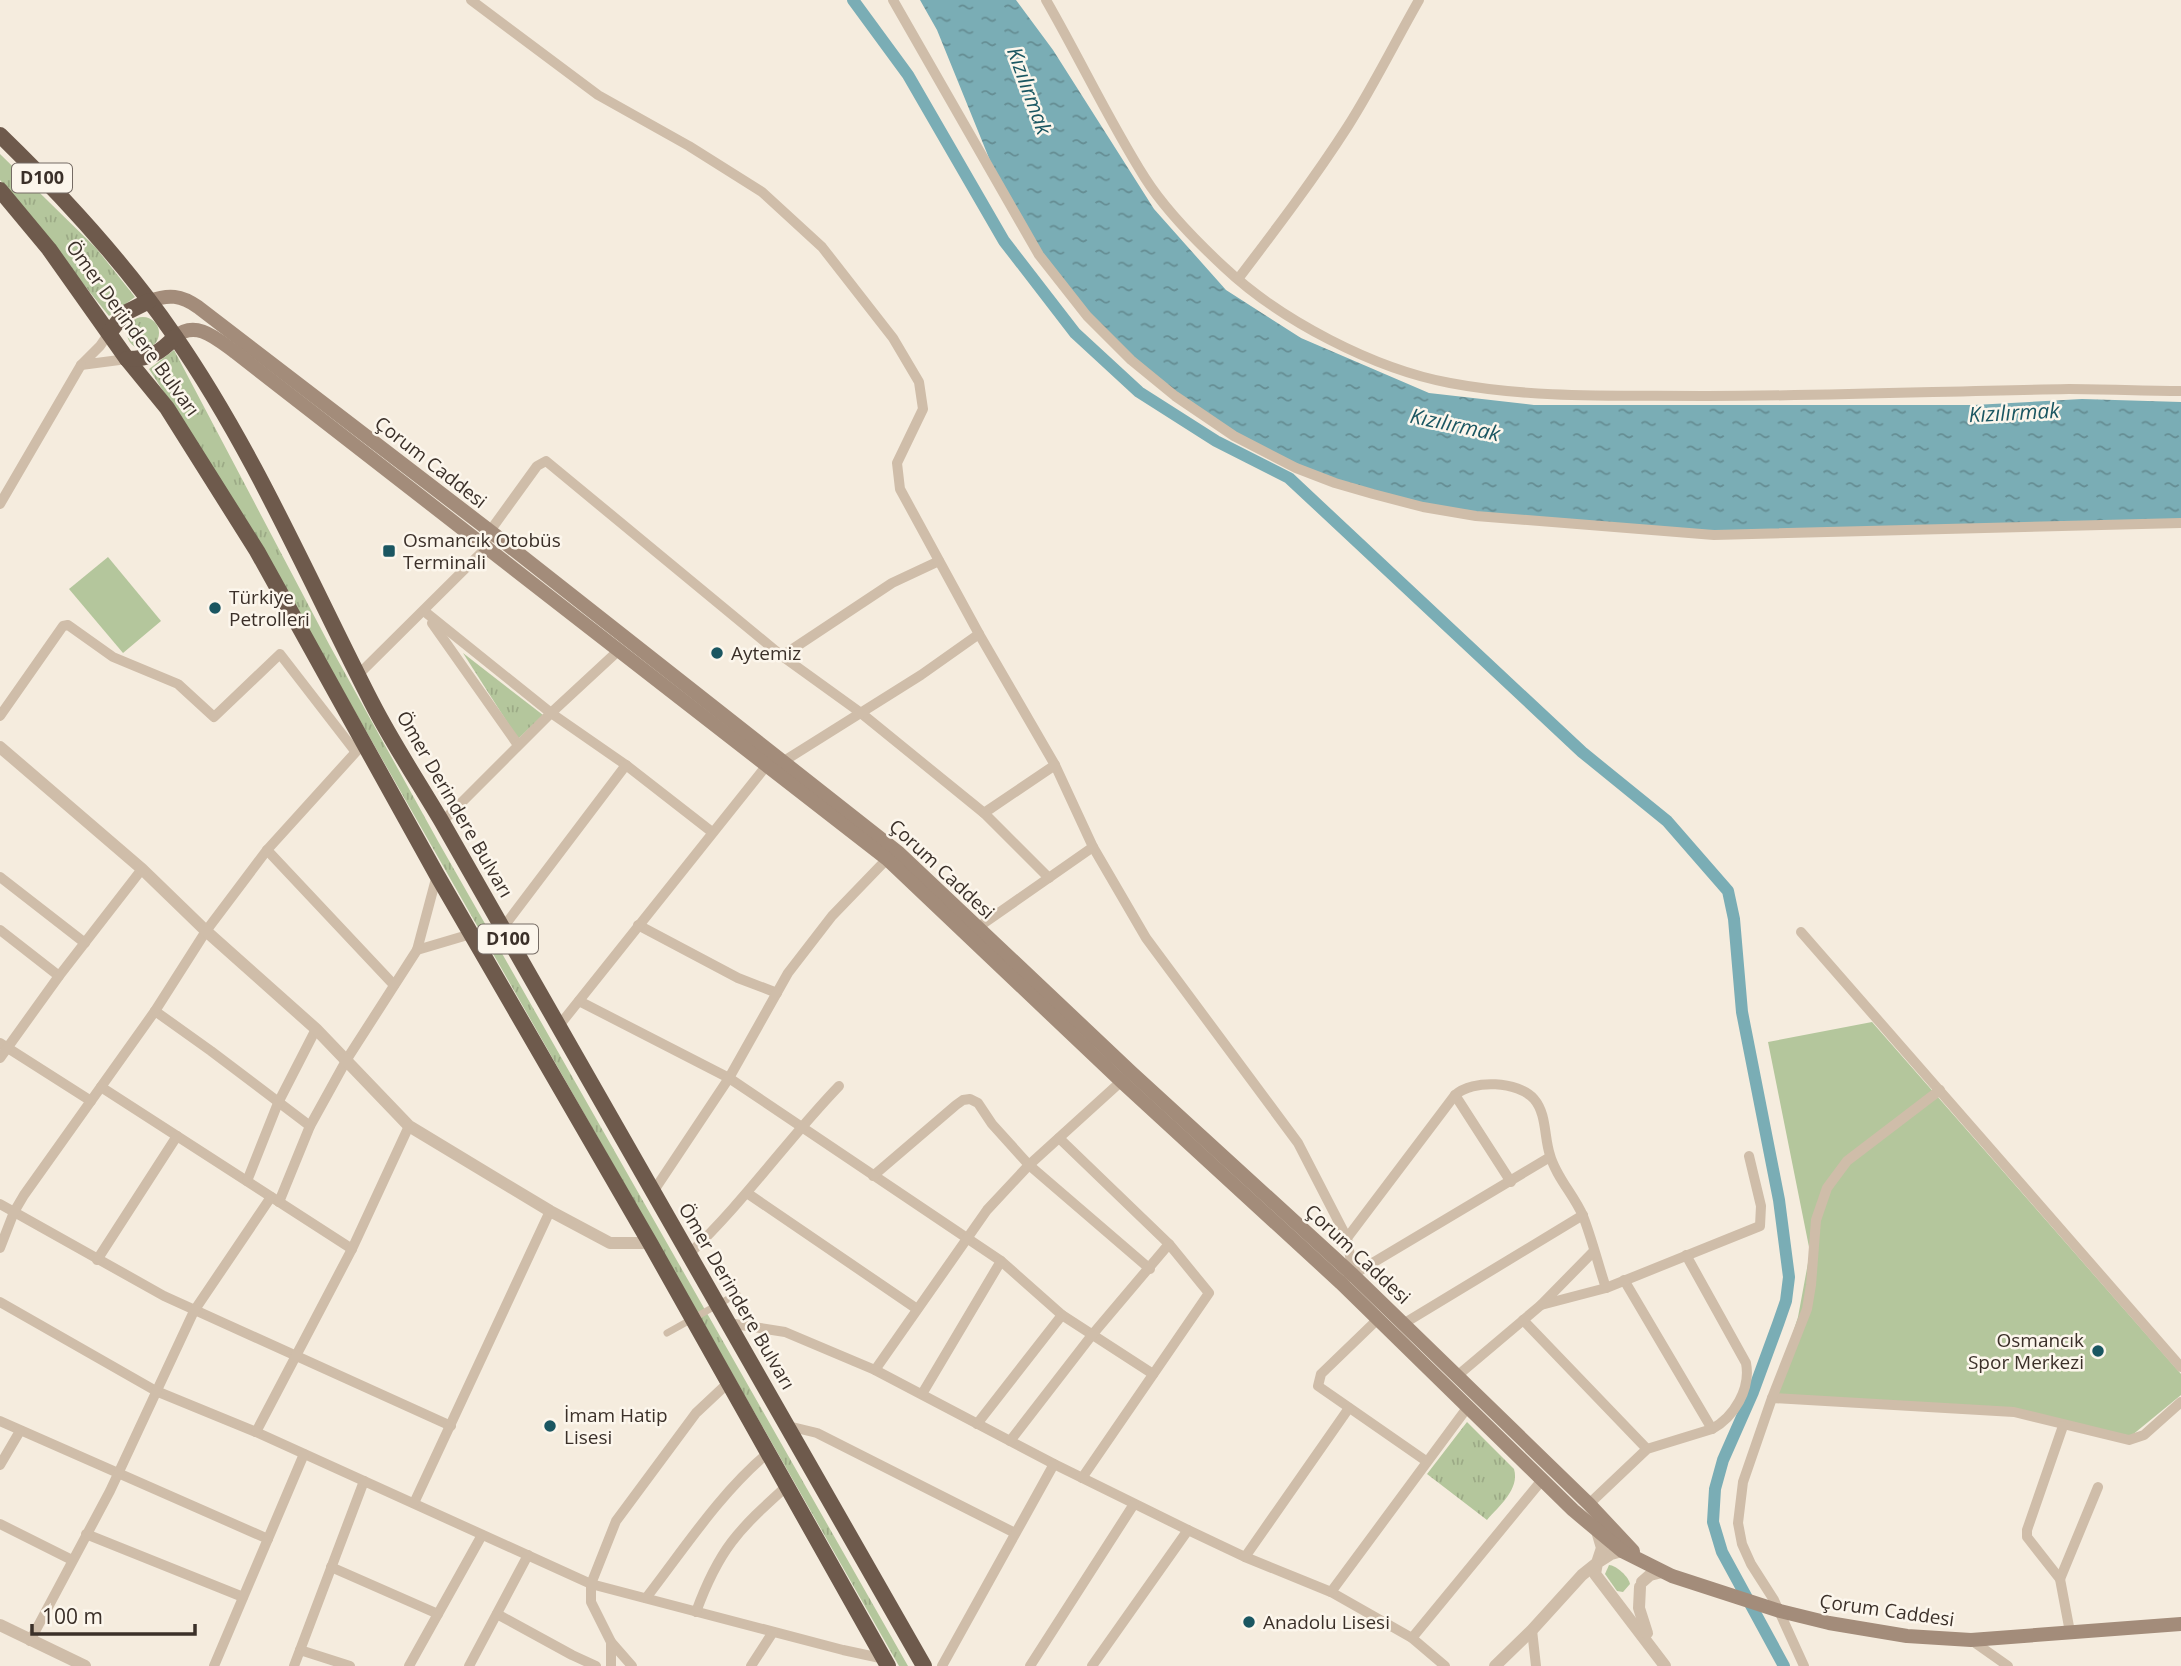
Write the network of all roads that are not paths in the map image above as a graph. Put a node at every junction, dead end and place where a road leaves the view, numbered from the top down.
1 (471, 0) edge
2 (893, 0) edge
3 (1046, 0) edge
4 (1419, 0) edge
5 (0, 135) edge
6 (0, 190) edge
7 (1238, 279) junction
8 (149, 301) junction
9 (109, 333) junction
10 (175, 337) junction
11 (127, 359) junction
12 (81, 365) junction
13 (2181, 391) edge
14 (0, 504) edge
15 (2181, 523) edge
16 (489, 531) junction
17 (486, 548) junction
18 (939, 561) junction
19 (424, 611) junction
20 (979, 634) junction
21 (618, 651) junction
22 (782, 656) junction
23 (358, 675) junction
24 (551, 713) junction
25 (861, 713) junction
26 (0, 716) edge
27 (519, 745) junction
28 (0, 747) edge
29 (360, 747) junction
30 (784, 761) junction
31 (626, 765) junction
32 (767, 765) junction
33 (1055, 765) junction
34 (985, 813) junction
35 (442, 822) junction
36 (712, 832) junction
37 (1093, 847) junction
38 (267, 850) junction
39 (887, 859) junction
40 (142, 869) junction
41 (437, 875) junction
42 (0, 877) edge
43 (1049, 878) junction
44 (638, 925) junction
45 (977, 928) junction
46 (502, 929) junction
47 (0, 930) edge
48 (206, 931) junction
49 (1801, 932) dead end
50 (471, 934) junction
51 (85, 943) junction
52 (417, 950) junction
53 (59, 976) junction
54 (394, 985) junction
55 (777, 993) junction
56 (579, 1001) junction
57 (155, 1011) junction
58 (558, 1027) junction
59 (316, 1028) junction
60 (4, 1045) edge
61 (0, 1058) edge
62 (347, 1059) junction
63 (1126, 1077) junction
64 (729, 1078) junction
65 (839, 1086) dead end
66 (101, 1087) junction
67 (1940, 1090) junction
68 (1455, 1095) junction
69 (91, 1101) junction
70 (278, 1103) junction
71 (310, 1126) junction
72 (409, 1126) junction
73 (801, 1126) junction
74 (177, 1136) junction
75 (1059, 1138) junction
76 (1749, 1156) dead end
77 (1550, 1157) junction
78 (1029, 1165) junction
79 (873, 1176) junction
80 (247, 1181) junction
81 (1511, 1182) junction
82 (653, 1192) junction
83 (747, 1193) junction
84 (275, 1199) junction
85 (0, 1204) edge
86 (550, 1211) junction
87 (14, 1212) junction
88 (1583, 1215) junction
89 (967, 1238) junction
90 (1347, 1238) junction
91 (650, 1243) junction
92 (1169, 1244) junction
93 (0, 1248) edge
94 (352, 1249) junction
95 (1594, 1251) junction
96 (689, 1254) junction
97 (1686, 1255) junction
98 (97, 1260) junction
99 (1000, 1261) junction
100 (1150, 1269) junction
101 (1347, 1279) junction
102 (1624, 1280) junction
103 (1606, 1288) junction
104 (737, 1294) dead end
105 (0, 1302) edge
106 (1541, 1305) junction
107 (917, 1309) junction
108 (194, 1311) junction
109 (1062, 1315) junction
110 (1378, 1319) junction
111 (1523, 1320) junction
112 (728, 1323) junction
113 (1403, 1324) junction
114 (667, 1333) dead end
115 (1093, 1335) junction
116 (295, 1357) junction
117 (2181, 1367) edge
118 (875, 1370) junction
119 (1153, 1374) junction
120 (1457, 1376) junction
121 (727, 1383) junction
122 (156, 1391) junction
123 (922, 1394) junction
124 (1772, 1398) junction
125 (2181, 1402) edge
126 (1349, 1408) junction
127 (1467, 1408) junction
128 (0, 1421) edge
129 (977, 1424) junction
130 (451, 1426) junction
131 (787, 1426) junction
132 (2063, 1426) junction
133 (1712, 1429) junction
134 (20, 1431) junction
135 (256, 1432) junction
136 (1010, 1441) junction
137 (1647, 1449) junction
138 (768, 1453) junction
139 (304, 1454) junction
140 (1426, 1461) junction
141 (1054, 1464) junction
142 (0, 1465) edge
143 (118, 1473) junction
144 (1082, 1478) junction
145 (1542, 1480) junction
146 (364, 1481) junction
147 (787, 1486) junction
148 (2098, 1487) dead end
149 (414, 1503) junction
150 (1134, 1504) junction
151 (1589, 1504) junction
152 (0, 1524) edge
153 (1188, 1530) junction
154 (1597, 1531) junction
155 (1014, 1533) junction
156 (86, 1534) junction
157 (482, 1535) junction
158 (268, 1539) junction
159 (1622, 1551) junction
160 (528, 1555) junction
161 (1245, 1557) junction
162 (72, 1559) junction
163 (1639, 1561) junction
164 (331, 1567) junction
165 (1596, 1569) junction
166 (1662, 1572) junction
167 (2060, 1579) junction
168 (591, 1584) junction
169 (1641, 1585) junction
170 (1331, 1592) junction
171 (1614, 1596) junction
172 (243, 1597) junction
173 (646, 1598) junction
174 (1780, 1611) junction
175 (696, 1612) junction
176 (438, 1614) junction
177 (497, 1614) junction
178 (0, 1625) edge
179 (2181, 1625) edge
180 (1532, 1629) junction
181 (773, 1632) junction
182 (2070, 1632) junction
183 (1412, 1638) junction
184 (1971, 1640) junction
185 (30, 1641) junction
186 (611, 1642) junction
187 (1652, 1646) junction
188 (300, 1650) junction
189 (865, 1655) junction
190 (887, 1662) edge
191 (473, 1664) edge
192 (927, 1665) edge
193 (85, 1666) edge
194 (214, 1666) edge
195 (293, 1666) edge
196 (350, 1666) edge
197 (409, 1666) edge
198 (596, 1666) edge
199 (611, 1666) edge
200 (632, 1666) edge
201 (751, 1666) edge
202 (858, 1666) edge
203 (942, 1666) edge
204 (1030, 1666) edge
205 (1092, 1666) edge
206 (1445, 1666) edge
207 (1495, 1666) edge
208 (1536, 1666) edge
209 (1665, 1666) edge
210 (1804, 1666) edge
211 (2008, 1666) edge

1 - 18 street
2 - 15 street
3 - 7 street
4 - 7 street
5 - 8 highway, Ömer Derindere Bulvarı / D100
6 - 9 highway, Ömer Derindere Bulvarı / D100
7 - 13 street
8 - 9 highway
8 - 10 highway, Ömer Derindere Bulvarı / D100
8 - 16 main road, Çorum Caddesi
9 - 11 highway, Ömer Derindere Bulvarı / D100
9 - 12 street
10 - 11 highway
10 - 17 main road, Çorum Caddesi
10 - 23 highway, Ömer Derindere Bulvarı / D100
11 - 12 street
11 - 29 highway, Ömer Derindere Bulvarı / D100
12 - 14 street
16 - 17 street
16 - 22 street
16 - 30 main road, Çorum Caddesi
17 - 19 street
17 - 21 main road, Çorum Caddesi
18 - 20 street
18 - 22 street
19 - 23 street
19 - 24 street
19 - 27 street
20 - 25 street
20 - 33 street
21 - 24 street
21 - 32 main road, Çorum Caddesi
22 - 25 street
23 - 35 highway, Ömer Derindere Bulvarı / D100
24 - 27 street
24 - 31 street
25 - 30 street
25 - 34 street
26 - 29 street
27 - 35 street
28 - 40 street
29 - 38 street
29 - 41 highway, Ömer Derindere Bulvarı / D100
30 - 45 main road, Çorum Caddesi
31 - 36 street
31 - 46 street
32 - 36 street
32 - 39 main road, Çorum Caddesi
33 - 34 street
33 - 37 street
34 - 43 street
35 - 46 highway, Ömer Derindere Bulvarı / D100
36 - 44 street
37 - 43 street
37 - 90 street
38 - 48 street
38 - 54 street
39 - 55 street
39 - 63 main road, Çorum Caddesi
40 - 48 street
40 - 51 street
41 - 50 highway, Ömer Derindere Bulvarı / D100
41 - 52 street
42 - 51 street
43 - 45 street
44 - 55 street
44 - 56 street
45 - 63 main road, Çorum Caddesi
46 - 58 highway, Ömer Derindere Bulvarı / D100
47 - 53 street
48 - 57 street
48 - 59 street
49 - 67 street
50 - 52 street
50 - 91 highway, Ömer Derindere Bulvarı / D100
51 - 53 street
52 - 54 street
53 - 60 street
54 - 62 street
55 - 64 street
56 - 58 street
56 - 64 street
57 - 66 street
57 - 70 street
58 - 82 highway, Ömer Derindere Bulvarı / D100
59 - 62 street
59 - 70 street
60 - 61 street
60 - 69 street
62 - 71 street
62 - 72 street
63 - 75 street
63 - 101 main road, Çorum Caddesi
64 - 73 street
64 - 82 street
65 - 73 street
66 - 69 street
66 - 74 street
67 - 117 street
67 - 124 street
68 - 77 street
68 - 81 street
68 - 90 street
69 - 87 street
70 - 71 street
70 - 80 street
71 - 84 street
72 - 86 street
72 - 94 street
73 - 79 street
73 - 83 street
74 - 80 street
74 - 98 street
75 - 78 street
75 - 92 street
76 - 97 street
77 - 81 street
77 - 88 street
78 - 79 street
78 - 89 street
78 - 100 street
79 - 89 street
80 - 84 street
81 - 101 street
82 - 96 highway, Ömer Derindere Bulvarı / D100
83 - 96 street
83 - 107 street
84 - 94 street
84 - 108 street
85 - 87 street
86 - 91 street
86 - 130 street
87 - 93 street
87 - 98 street
88 - 95 street
88 - 113 street
89 - 99 street
89 - 107 street
90 - 101 street
91 - 121 highway, Ömer Derindere Bulvarı / D100
92 - 100 street
92 - 119 street
94 - 116 street
95 - 103 street
95 - 106 street
96 - 112 highway, Ömer Derindere Bulvarı / D100
97 - 102 street
97 - 133 street
98 - 108 street
99 - 109 street
99 - 123 street
100 - 115 street
101 - 110 main road, Çorum Caddesi
101 - 113 main road, Çorum Caddesi
102 - 103 street
102 - 133 street
103 - 106 street
104 - 114 street
105 - 122 street
106 - 111 street
107 - 118 street
108 - 116 street
108 - 122 street
109 - 115 street
109 - 129 street
110 - 126 street
110 - 127 main road, Çorum Caddesi
111 - 120 street
111 - 137 street
112 - 118 street
112 - 131 highway, Ömer Derindere Bulvarı / D100
113 - 120 main road, Çorum Caddesi
115 - 119 street
115 - 136 street
116 - 130 street
116 - 135 street
118 - 123 street
119 - 144 street
120 - 151 main road, Çorum Caddesi
121 - 138 highway, Ömer Derindere Bulvarı / D100
121 - 168 street
122 - 135 street
122 - 143 street
123 - 129 street
124 - 132 street
124 - 174 street
125 - 132 street
126 - 140 street
126 - 161 street
127 - 140 street
127 - 145 main road, Çorum Caddesi
128 - 134 street
129 - 136 street
130 - 149 street
131 - 155 street
131 - 192 highway, Ömer Derindere Bulvarı / D100
132 - 167 street
133 - 137 street
134 - 142 street
134 - 143 street
135 - 139 street
136 - 141 street
137 - 151 street
138 - 147 highway, Ömer Derindere Bulvarı / D100
138 - 173 street
139 - 146 street
139 - 158 street
140 - 170 street
141 - 144 street
141 - 155 street
143 - 156 street
143 - 158 street
144 - 150 street
145 - 154 main road, Çorum Caddesi
145 - 183 street
146 - 149 street
146 - 164 street
147 - 175 street
147 - 190 highway, Ömer Derindere Bulvarı / D100
148 - 167 street
149 - 157 street
150 - 153 street
150 - 204 street
151 - 163 main road, Çorum Caddesi
152 - 162 street
153 - 161 street
153 - 205 street
154 - 159 main road, Çorum Caddesi
154 - 165 street
155 - 203 street
156 - 162 street
156 - 172 street
157 - 160 street
157 - 176 street
158 - 172 street
159 - 163 main road, Çorum Caddesi
159 - 165 street
160 - 168 street
160 - 177 street
161 - 170 street
162 - 185 street
163 - 166 main road, Çorum Caddesi
163 - 169 street
164 - 176 street
164 - 188 street
165 - 171 street
165 - 180 street
166 - 169 street
166 - 174 main road, Çorum Caddesi
167 - 182 street
168 - 173 street
168 - 186 street
169 - 171 street
169 - 187 street
170 - 183 street
171 - 187 street
172 - 194 street
173 - 175 street
174 - 184 main road, Çorum Caddesi
174 - 210 street
175 - 181 street
176 - 197 street
177 - 191 street
177 - 198 street
178 - 185 street
179 - 182 main road, Çorum Caddesi
180 - 207 street
180 - 208 street
181 - 189 street
181 - 201 street
182 - 184 main road, Çorum Caddesi
183 - 206 street
184 - 211 street
185 - 193 street
186 - 199 street
186 - 200 street
187 - 209 street
188 - 195 street
188 - 196 street
189 - 190 street
189 - 202 street

